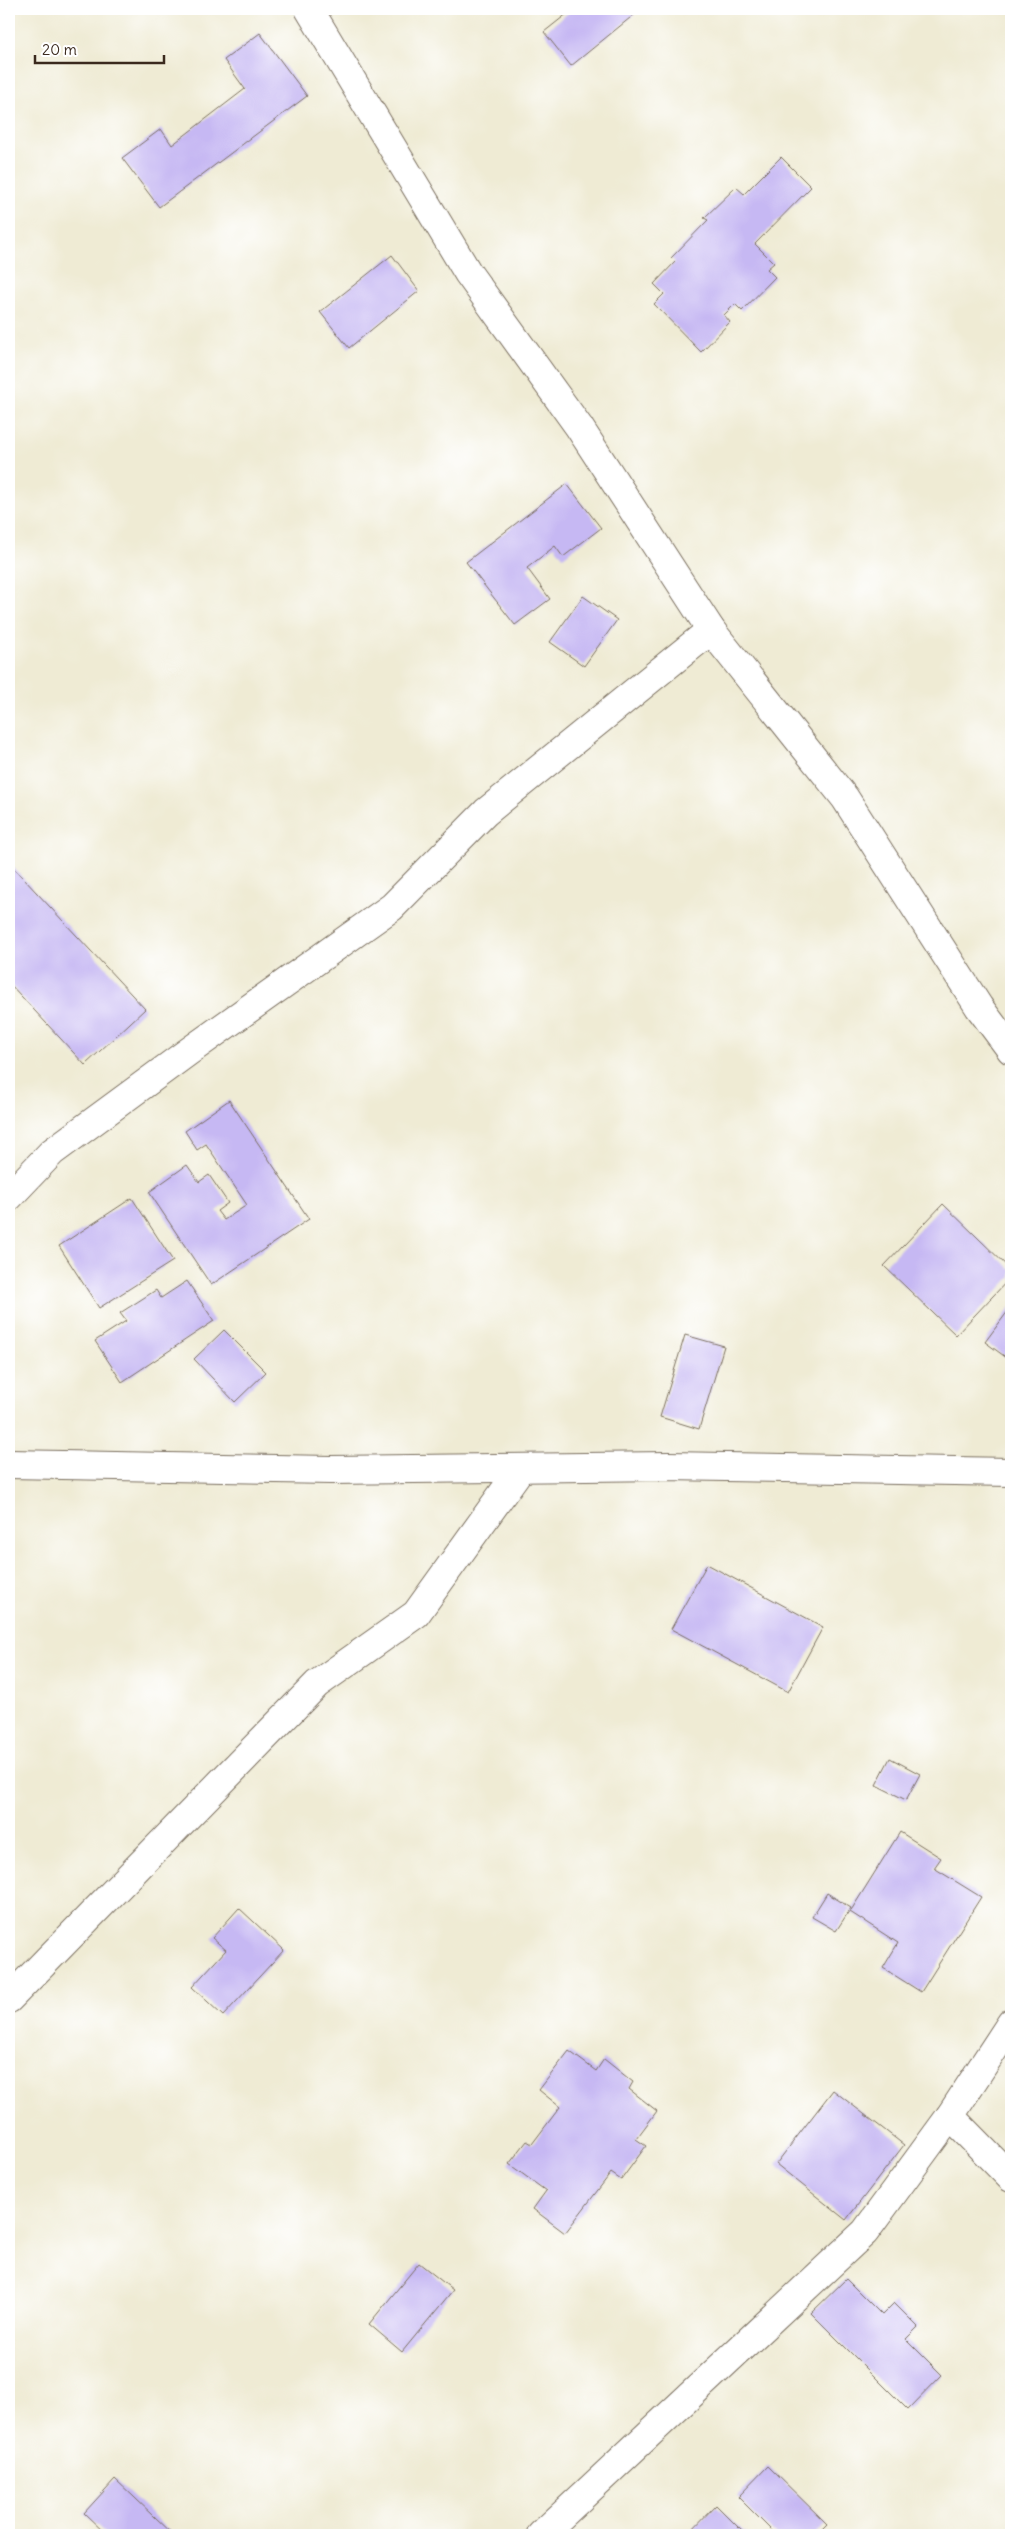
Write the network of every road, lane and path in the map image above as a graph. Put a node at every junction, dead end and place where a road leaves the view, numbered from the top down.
1 (309, 9) edge
2 (711, 630) junction
3 (1011, 1050) edge
4 (9, 1197) edge
5 (9, 1464) edge
6 (521, 1468) junction
7 (1011, 1472) edge
8 (9, 1999) edge
9 (1011, 2023) edge
10 (950, 2116) junction
11 (1011, 2178) edge
12 (542, 2535) edge

1 - 2 street
2 - 3 street
2 - 4 street
5 - 6 street
6 - 7 street
6 - 8 street
9 - 10 street
10 - 11 street
10 - 12 street

